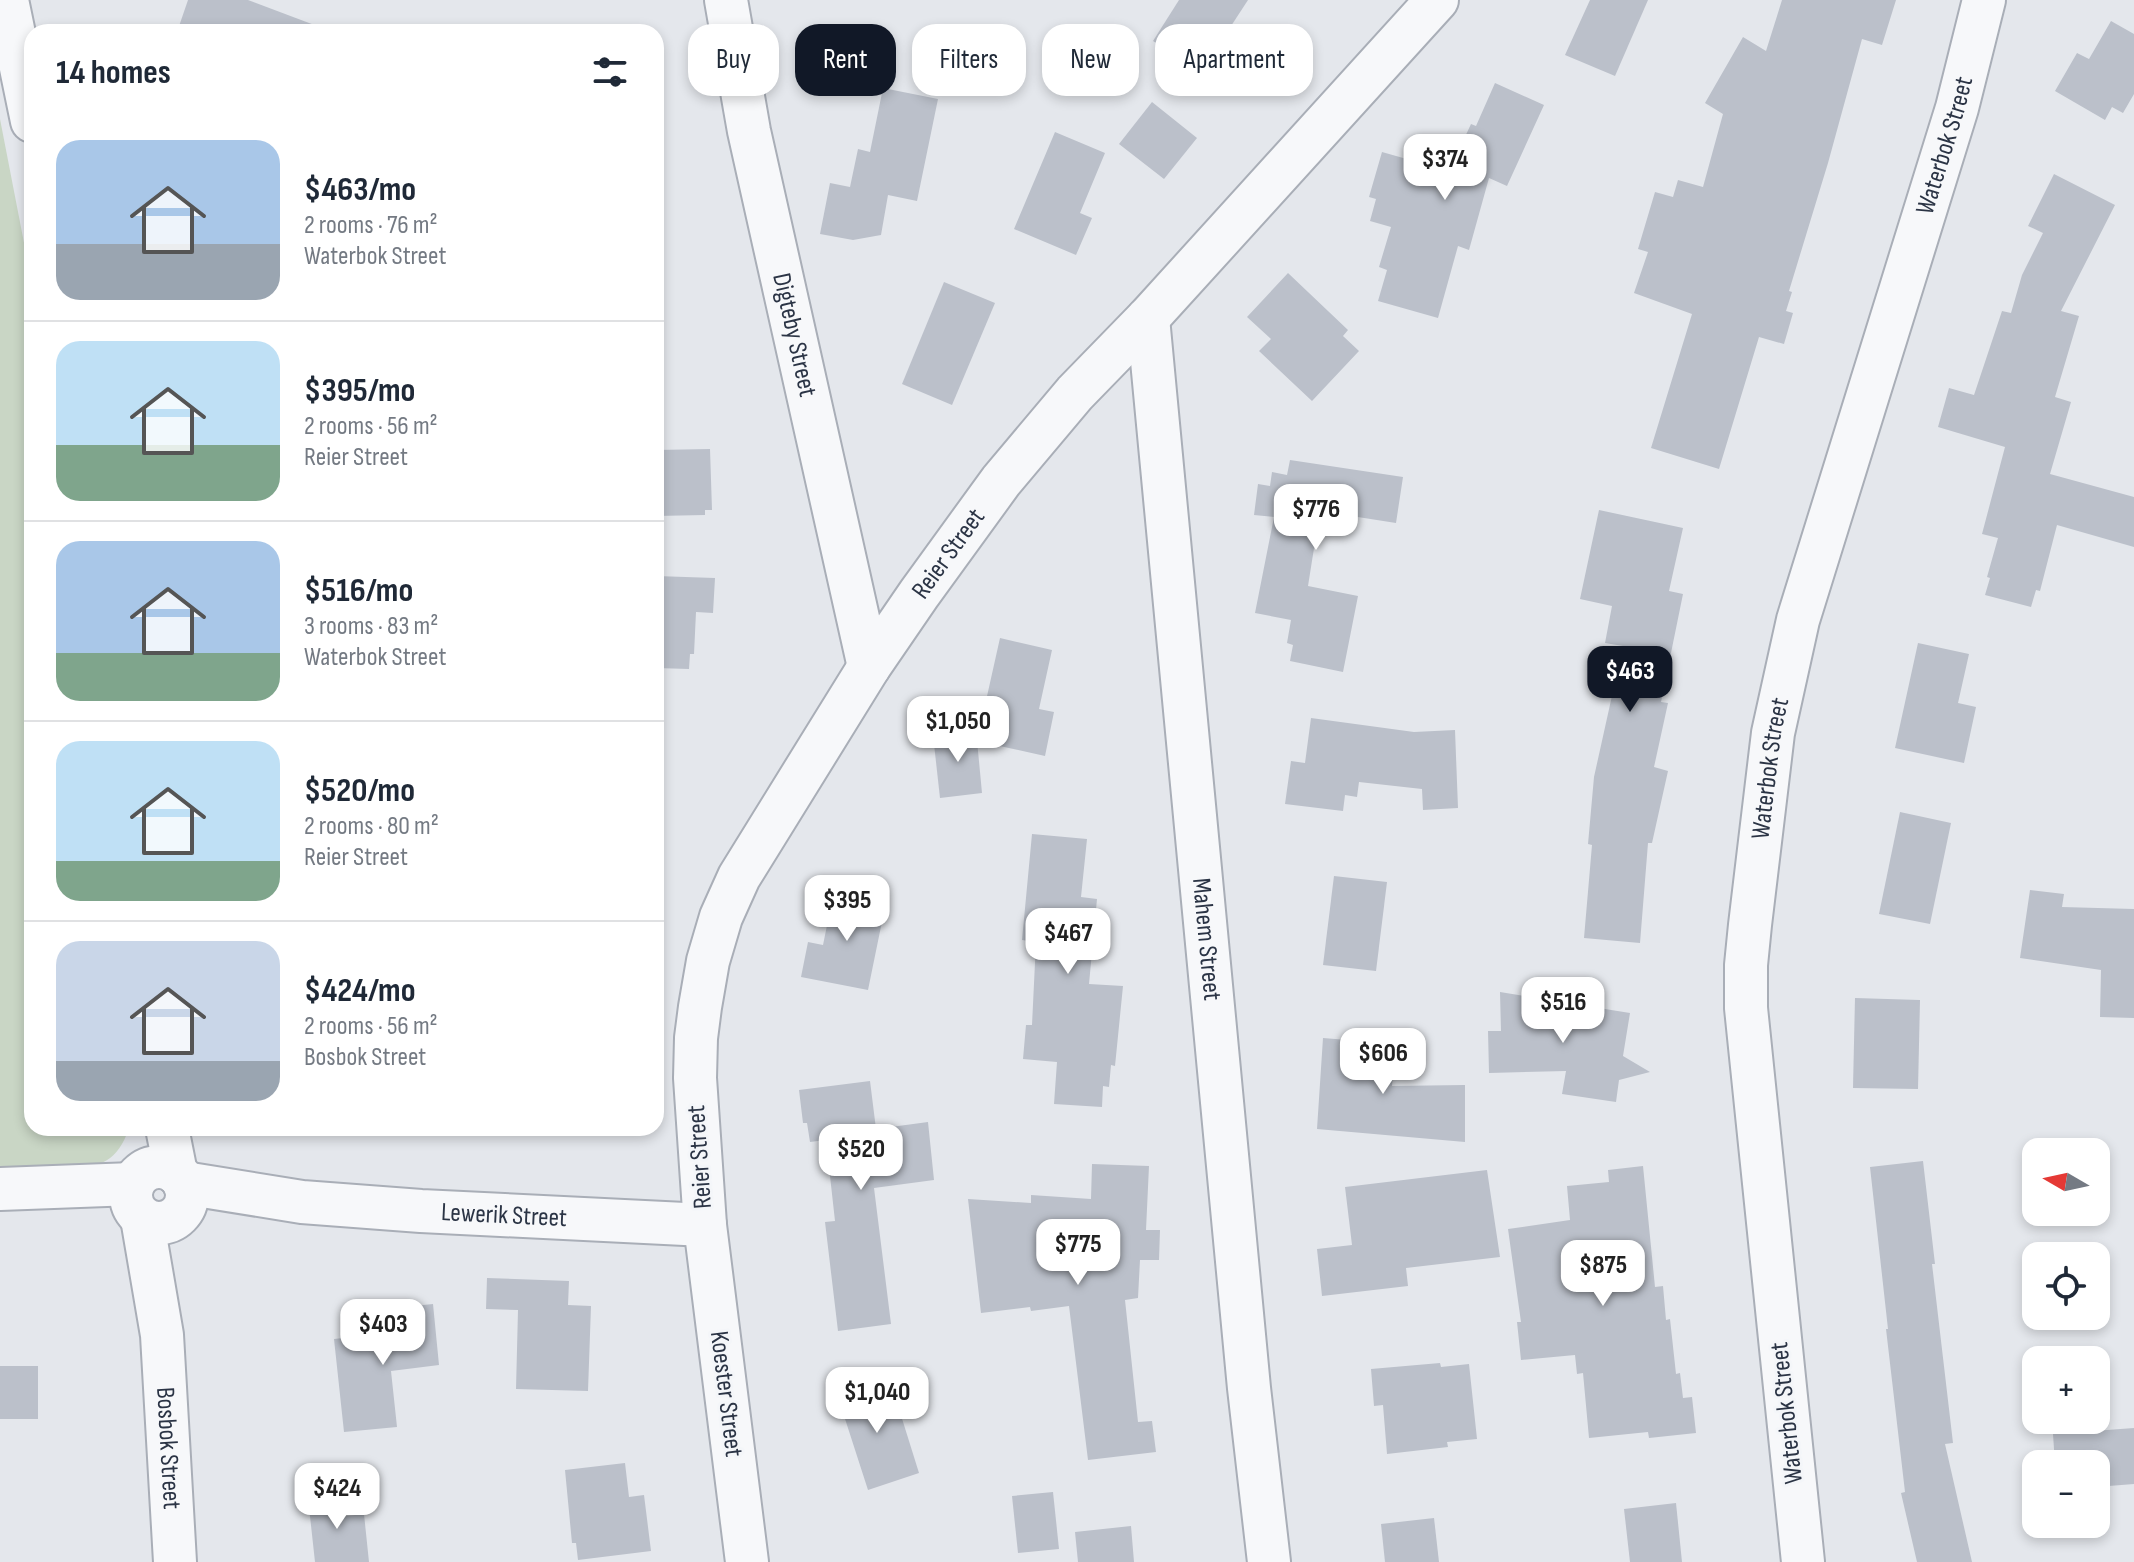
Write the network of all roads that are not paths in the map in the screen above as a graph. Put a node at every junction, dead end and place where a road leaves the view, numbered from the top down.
1 (7, 0) edge
2 (726, 0) edge
3 (1437, 0) edge
4 (1984, 0) edge
5 (24, 82) edge
6 (1148, 318) junction
7 (869, 667) junction
8 (147, 1136) edge
9 (166, 1136) edge
10 (16, 1189) edge
11 (159, 1196) junction
12 (705, 1225) junction
13 (175, 1562) edge
14 (747, 1562) edge
15 (1269, 1562) edge
16 (1803, 1562) edge

1 - 5 street
2 - 7 street, Digteby Street
3 - 6 street, Reier Street
4 - 16 street, Waterbok Street
6 - 7 street, Reier Street
6 - 15 street, Mahem Street
7 - 12 street, Reier Street
8 - 11 street, Bosbok Street
9 - 11 street, Bosbok Street
10 - 11 street, Lewerik Street
11 - 12 street, Lewerik Street
11 - 13 street, Bosbok Street
12 - 14 street, Koester Street

